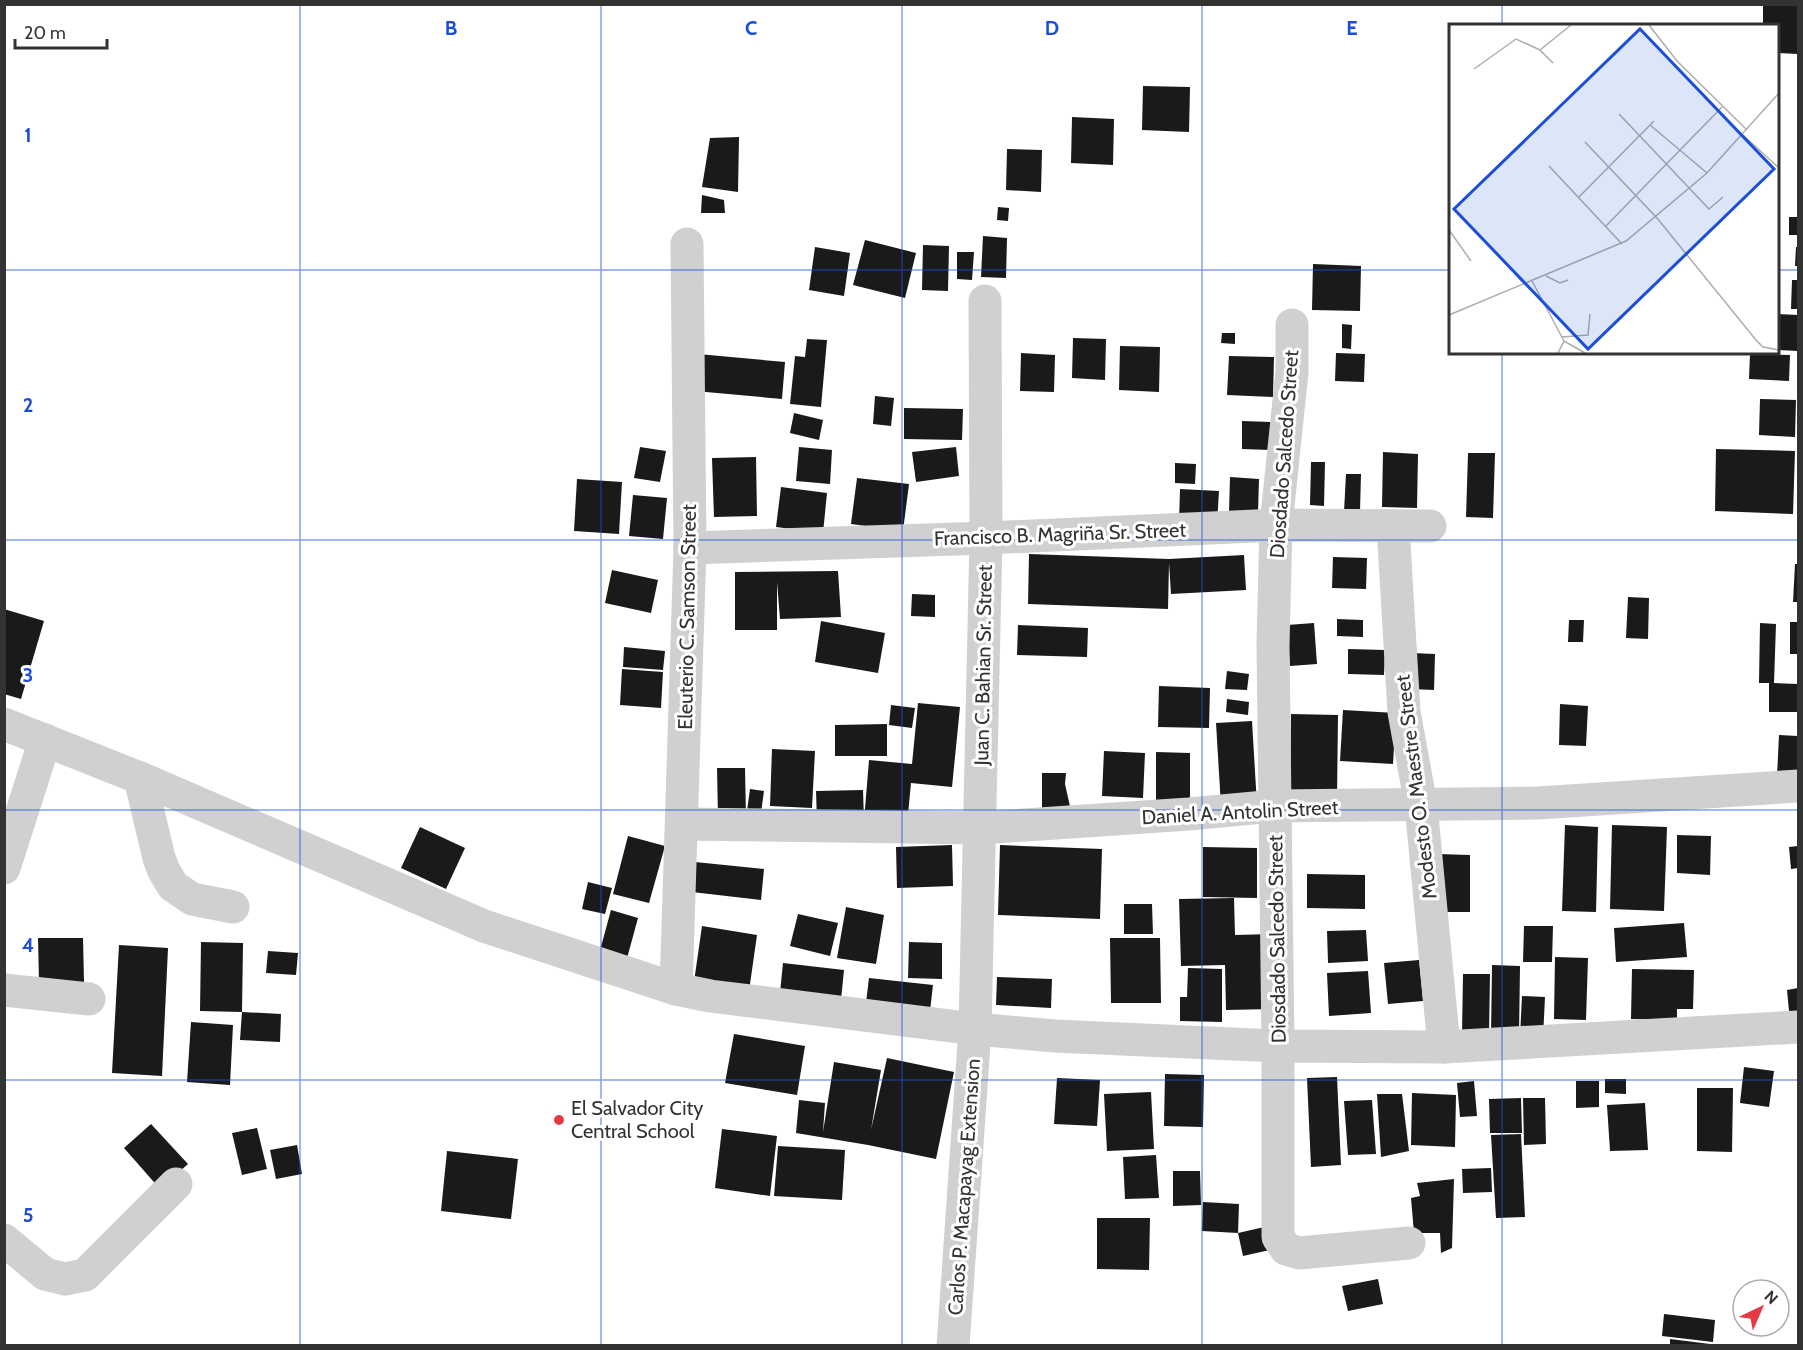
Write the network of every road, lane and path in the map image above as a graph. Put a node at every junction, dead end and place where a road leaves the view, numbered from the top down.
1 (687, 244) dead end
2 (985, 301) dead end
3 (1292, 325) dead end
4 (1276, 525) junction
5 (1393, 526) junction
6 (1430, 526) dead end
7 (986, 538) junction
8 (690, 548) junction
9 (4, 724) edge
10 (45, 740) junction
11 (140, 778) junction
12 (1798, 786) edge
13 (1421, 805) junction
14 (1275, 806) junction
15 (682, 824) junction
16 (980, 828) junction
17 (4, 868) edge
18 (233, 907) dead end
19 (676, 989) junction
20 (4, 990) edge
21 (89, 999) dead end
22 (1798, 1027) edge
23 (975, 1029) junction
24 (1278, 1046) junction
25 (1444, 1047) junction
26 (176, 1184) dead end
27 (4, 1240) edge
28 (1408, 1243) dead end
29 (953, 1346) edge

1 - 8 street, Eleuterio C. Samson Street
2 - 7 street, Juan C. Bahian Sr. Street
3 - 4 street, Diosdado Salcedo Street
4 - 5 street, Francisco B. Magriña Sr. Street
4 - 7 street, Francisco B. Magriña Sr. Street
4 - 14 street, Diosdado Salcedo Street
5 - 6 street, Francisco B. Magriña Sr. Street
5 - 13 street, Modesto O. Maestre Street
7 - 8 street, Francisco B. Magriña Sr. Street
7 - 16 street, Juan C. Bahian Sr. Street
8 - 15 street, Eleuterio C. Samson Street
9 - 10 street
10 - 11 street
10 - 17 street
11 - 18 street
11 - 19 street
12 - 13 street, Daniel A. Antolin Street
13 - 14 street, Daniel A. Antolin Street
13 - 25 street, Modesto O. Maestre Street
14 - 16 street, Daniel A. Antolin Street
14 - 24 street, Diosdado Salcedo Street
15 - 16 street, Daniel A. Antolin Street
15 - 19 street, Eleuterio C. Samson Street
16 - 23 street, Juan C. Bahian Sr. Street
19 - 23 street
20 - 21 street
22 - 25 street
23 - 24 street
23 - 29 street, Carlos P. Macapayag Extension
24 - 25 street
24 - 28 street, Diosdado Salcedo Street
26 - 27 street

